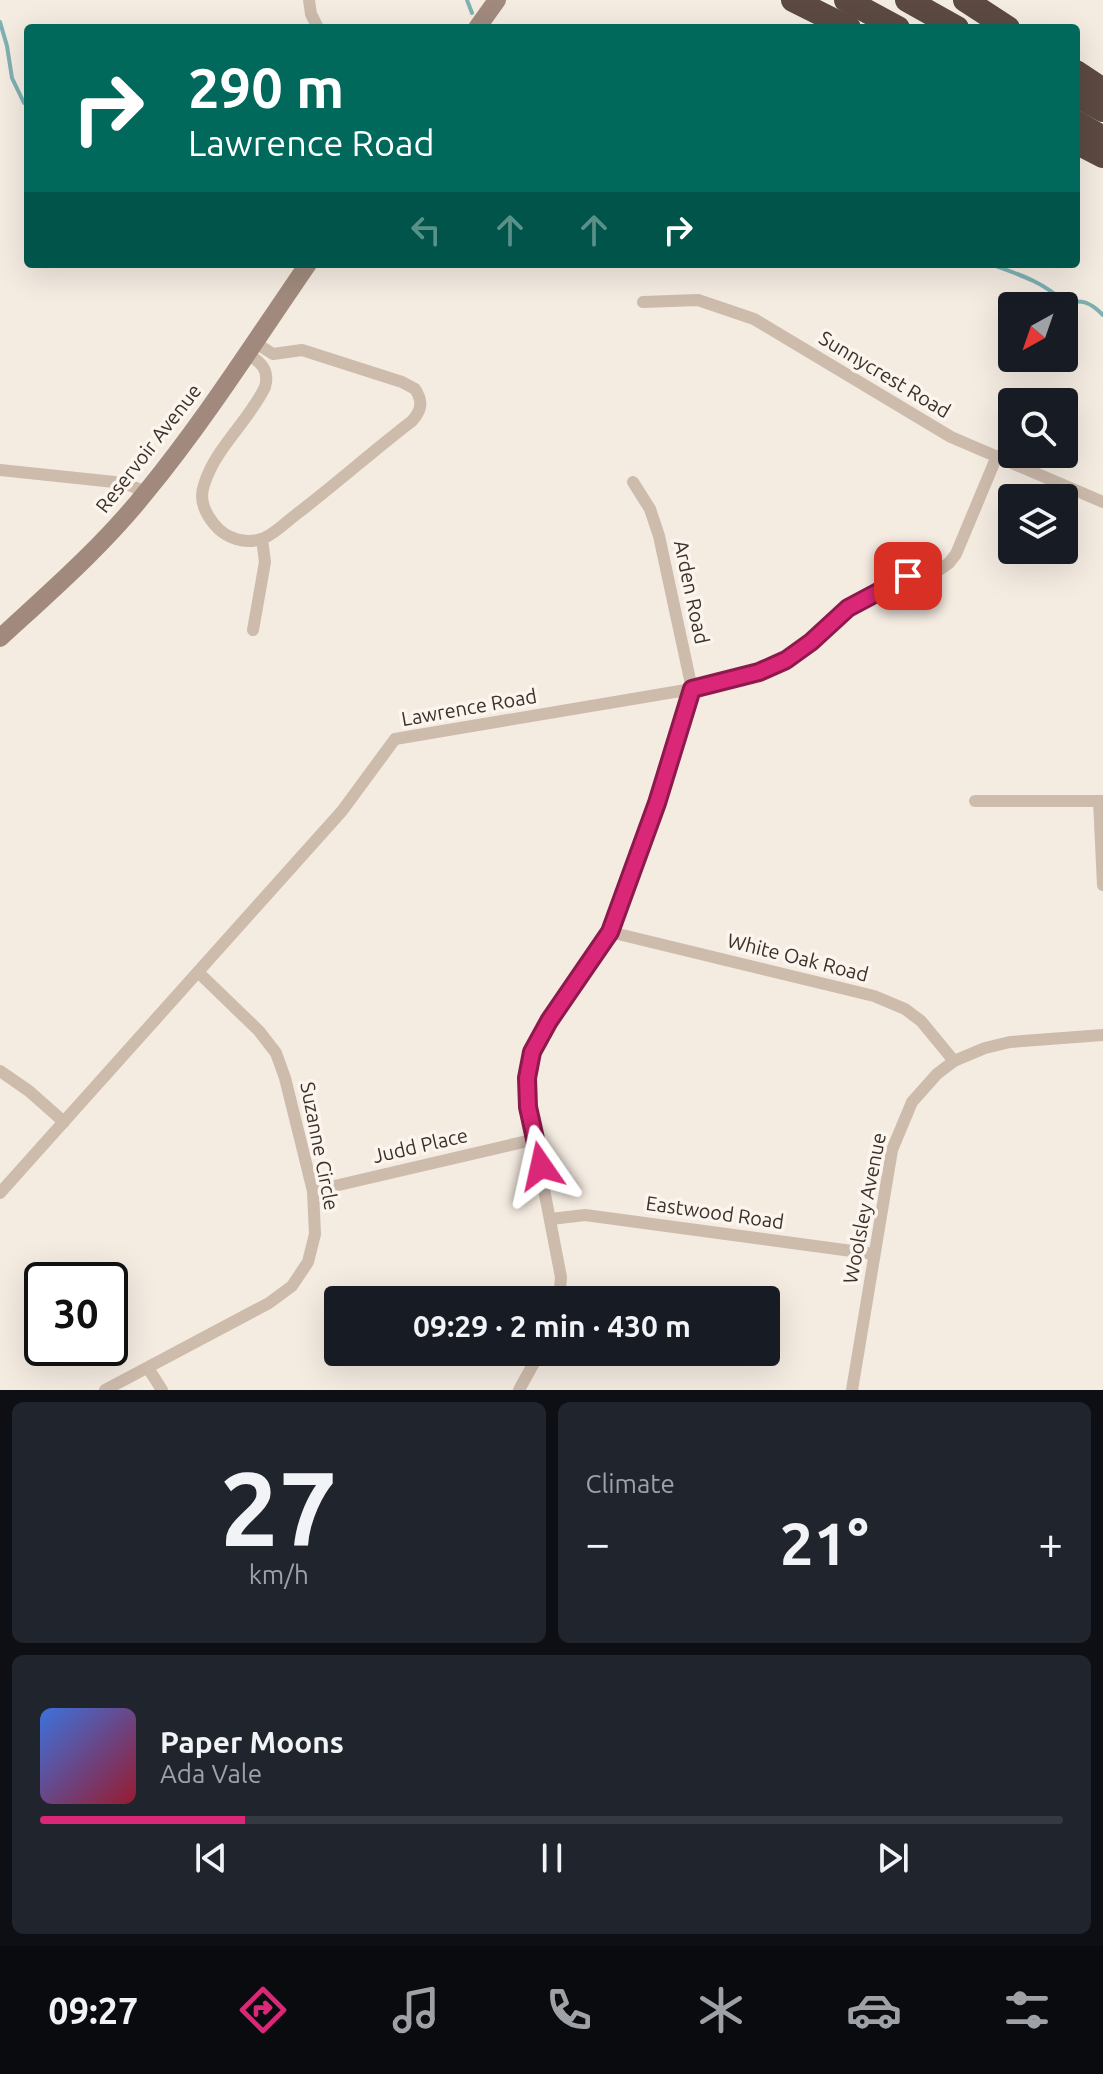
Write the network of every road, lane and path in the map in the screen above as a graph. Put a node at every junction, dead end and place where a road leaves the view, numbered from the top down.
1 (309, 0) edge
2 (497, 0) edge
3 (793, 0) edge
4 (846, 0) edge
5 (907, 0) edge
6 (965, 0) edge
7 (316, 24) edge
8 (480, 24) edge
9 (841, 24) edge
10 (891, 24) edge
11 (950, 24) edge
12 (1002, 24) edge
13 (1080, 75) edge
14 (1103, 90) edge
15 (1080, 97) edge
16 (1103, 110) edge
17 (1080, 124) edge
18 (1103, 138) edge
19 (1080, 144) edge
20 (1103, 156) edge
21 (305, 268) edge
22 (643, 302) dead end
23 (250, 348) junction
24 (997, 456) junction
25 (0, 470) edge
26 (633, 482) dead end
27 (146, 492) junction
28 (1103, 502) edge
29 (262, 539) junction
30 (253, 630) dead end
31 (0, 638) edge
32 (692, 689) junction
33 (975, 801) dead end
34 (1101, 801) edge
35 (1103, 885) edge
36 (610, 932) junction
37 (198, 972) junction
38 (1103, 1035) edge
39 (954, 1061) junction
40 (0, 1071) edge
41 (64, 1122) junction
42 (536, 1139) junction
43 (313, 1191) junction
44 (0, 1193) edge
45 (551, 1219) junction
46 (874, 1254) junction
47 (560, 1286) edge
48 (532, 1366) edge
49 (148, 1368) junction
50 (105, 1390) edge
51 (162, 1390) edge
52 (519, 1390) edge
53 (852, 1390) edge

1 - 7 street
2 - 8 main road
3 - 9 highway
4 - 10 highway
5 - 11 highway
6 - 12 highway
13 - 14 highway
15 - 16 highway
17 - 18 highway
19 - 20 highway
21 - 23 main road, Reservoir Avenue
22 - 24 street, Sunnycrest Road
23 - 27 main road, Reservoir Avenue
23 - 29 street
23 - 29 street
24 - 28 street, Sunnycrest Road
24 - 32 street, Lawrence Road
25 - 27 street
26 - 32 street, Arden Road
27 - 31 main road, Reservoir Avenue
29 - 30 street
32 - 36 street, Arden Road
32 - 37 street, Lawrence Road
33 - 34 street
34 - 35 street
36 - 39 street, White Oak Road
36 - 42 street, Arden Road
37 - 41 street, Lawrence Road
37 - 43 street, Suzanne Circle
38 - 39 street, Woolsley Avenue
39 - 46 street, Woolsley Avenue
40 - 41 street
41 - 44 street, Lawrence Road
42 - 43 street, Judd Place
42 - 45 street, Arden Road
43 - 49 street, Suzanne Circle
45 - 46 street, Eastwood Road
45 - 47 street, Arden Road
46 - 53 street, Woolsley Avenue
48 - 52 street
49 - 50 street, Suzanne Circle
49 - 51 street

